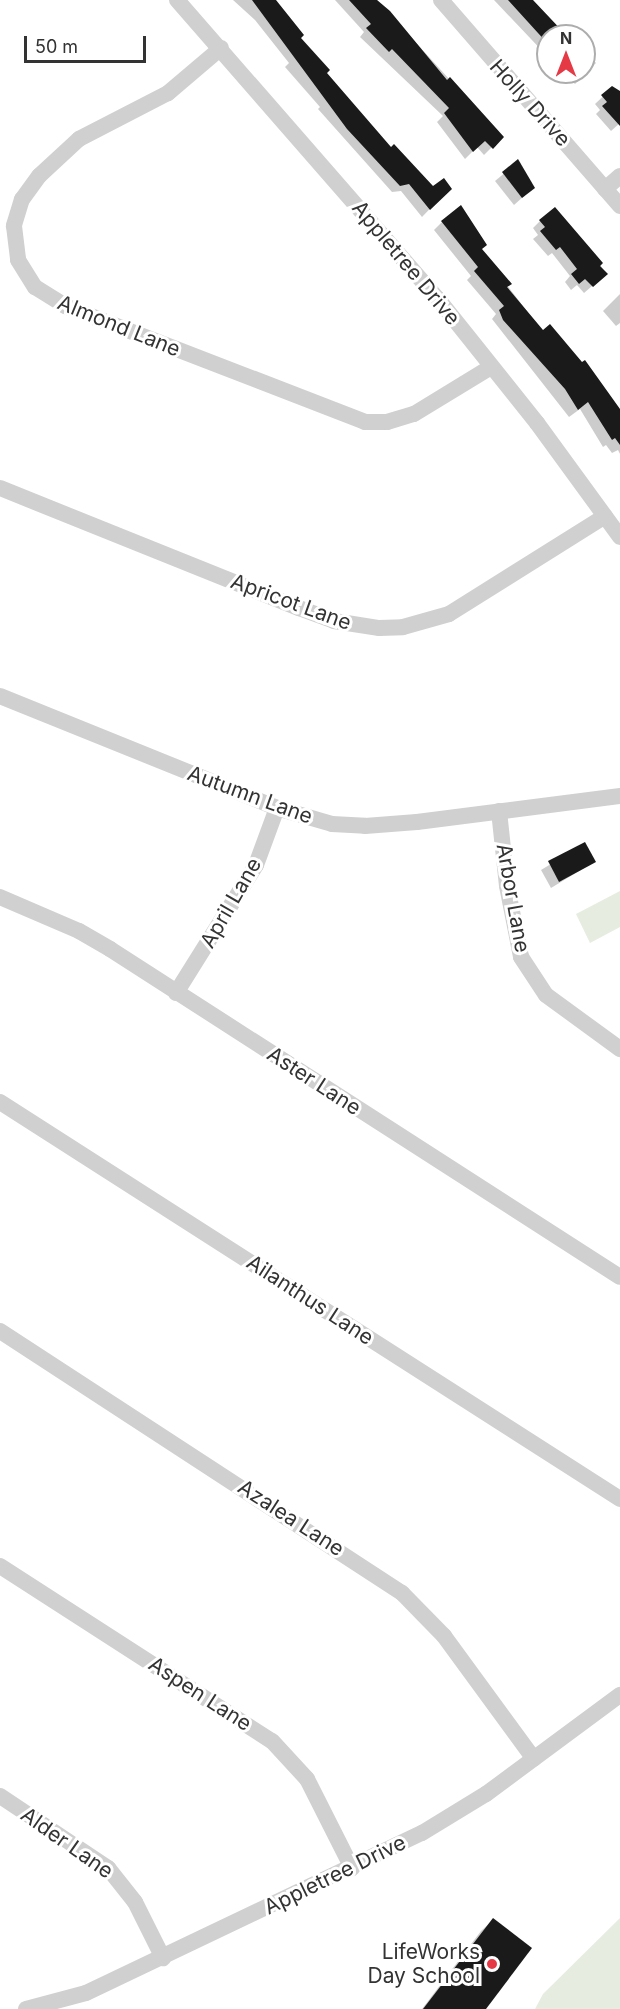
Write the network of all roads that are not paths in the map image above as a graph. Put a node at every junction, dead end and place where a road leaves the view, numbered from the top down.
1 (177, 0) edge
2 (441, 0) edge
3 (221, 48) junction
4 (620, 176) edge
5 (605, 189) junction
6 (620, 206) edge
7 (492, 367) junction
8 (0, 488) edge
9 (605, 516) junction
10 (620, 537) edge
11 (0, 696) edge
12 (620, 796) edge
13 (277, 808) junction
14 (499, 811) junction
15 (0, 897) edge
16 (176, 993) junction
17 (620, 1049) edge
18 (0, 1102) edge
19 (620, 1277) edge
20 (0, 1331) edge
21 (620, 1499) edge
22 (0, 1566) edge
23 (620, 1695) edge
24 (534, 1759) junction
25 (0, 1796) edge
26 (351, 1868) junction
27 (163, 1958) junction
28 (44, 2008) edge
29 (26, 2009) edge

1 - 3 street, Appletree Drive
2 - 5 street, Holly Drive
3 - 7 street, Appletree Drive
3 - 7 street, Almond Lane
4 - 5 street
5 - 6 street, Holly Drive
7 - 9 street, Appletree Drive
8 - 9 street, Apricot Lane
9 - 10 street, Appletree Drive
11 - 13 street, Autumn Lane
12 - 14 street, Autumn Lane
13 - 14 street, Autumn Lane
13 - 16 street, April Lane
14 - 17 street, Arbor Lane
15 - 16 street, Aster Lane
16 - 19 street, Aster Lane
18 - 21 street, Ailanthus Lane
20 - 24 street, Azalea Lane
22 - 26 street, Aspen Lane
23 - 24 street, Appletree Drive
24 - 26 street, Appletree Drive
25 - 27 street, Alder Lane
26 - 27 street, Appletree Drive
27 - 28 street, Appletree Drive
28 - 29 street, Appletree Drive

